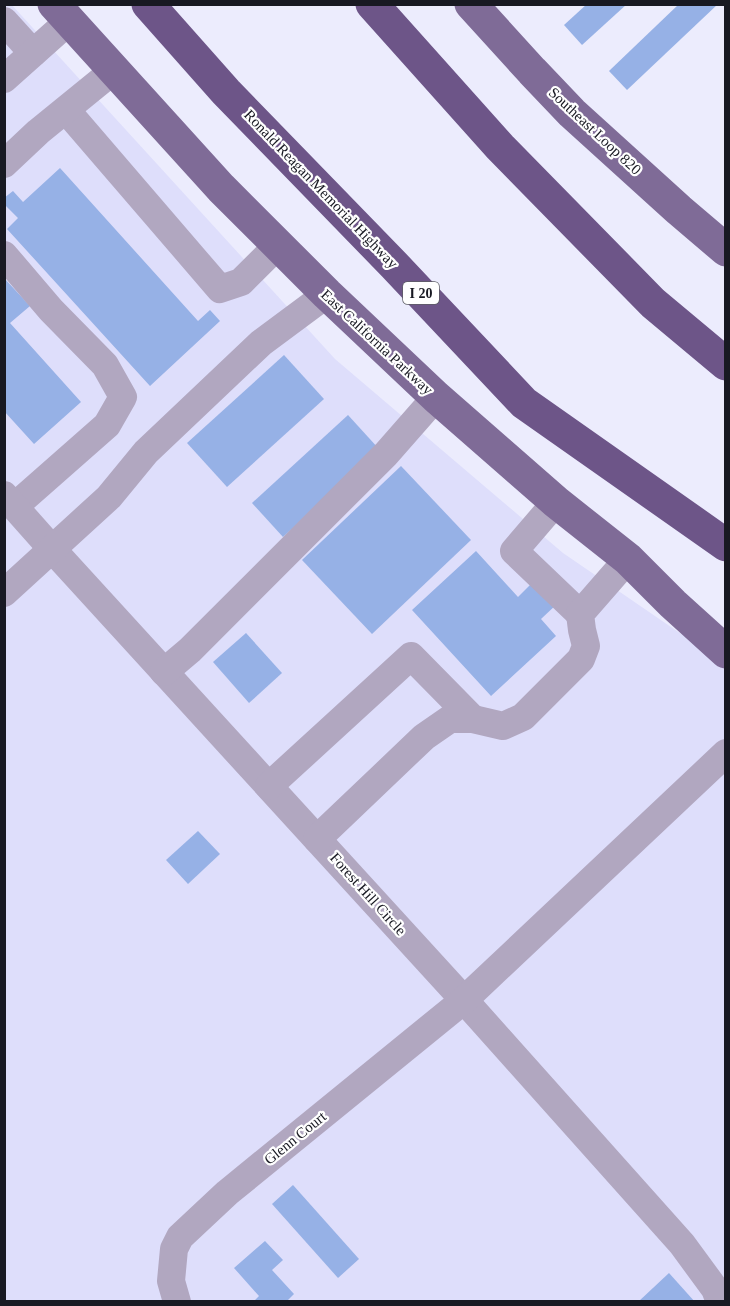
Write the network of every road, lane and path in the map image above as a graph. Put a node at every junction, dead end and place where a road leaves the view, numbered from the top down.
1 (148, 4) edge
2 (372, 4) edge
3 (471, 4) edge
4 (62, 13) edge
5 (4, 21) edge
6 (33, 53) junction
7 (113, 71) junction
8 (4, 79) edge
9 (66, 110) junction
10 (4, 164) edge
11 (277, 246) junction
12 (726, 250) edge
13 (4, 255) edge
14 (327, 294) junction
15 (726, 364) edge
16 (436, 397) junction
17 (10, 501) edge
18 (556, 502) junction
19 (726, 545) edge
20 (52, 549) junction
21 (628, 559) junction
22 (4, 593) edge
23 (673, 604) junction
24 (580, 614) junction
25 (726, 638) edge
26 (726, 652) edge
27 (164, 672) junction
28 (473, 719) junction
29 (726, 753) edge
30 (269, 786) junction
31 (317, 839) junction
32 (464, 1000) junction
33 (177, 1302) edge
34 (720, 1302) edge

1 - 19 highway, Ronald Reagan Memorial Highway / I 20
2 - 15 highway
3 - 12 main road, Southeast Loop 820
4 - 6 street
4 - 7 main road, East California Parkway
5 - 6 street
6 - 8 street
7 - 9 street
7 - 11 main road, East California Parkway
9 - 10 street
9 - 11 street
11 - 14 main road, East California Parkway
13 - 17 street
14 - 16 main road, East California Parkway
14 - 20 street
16 - 18 main road, East California Parkway
16 - 27 street
17 - 20 street, Forest Hill Circle
18 - 21 main road, East California Parkway
18 - 24 street
20 - 22 street
20 - 27 street, Forest Hill Circle
21 - 23 main road, East California Parkway
21 - 24 street
23 - 25 street
23 - 26 main road, East California Parkway
24 - 28 street
27 - 30 street, Forest Hill Circle
28 - 30 street
28 - 31 street
29 - 32 street, Glenn Court
30 - 31 street, Forest Hill Circle
31 - 32 street, Forest Hill Circle
32 - 33 street, Glenn Court
32 - 34 street, Forest Hill Circle

